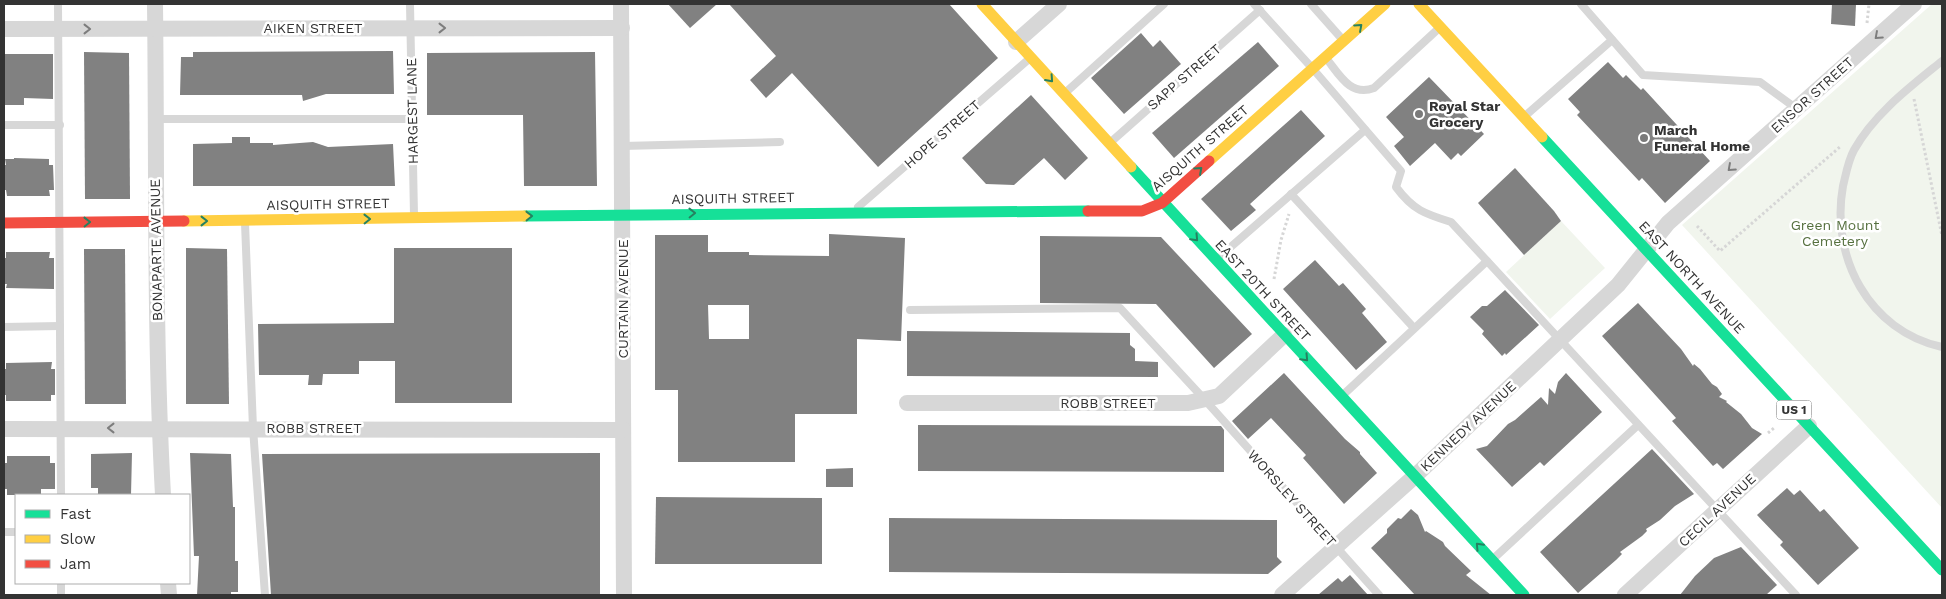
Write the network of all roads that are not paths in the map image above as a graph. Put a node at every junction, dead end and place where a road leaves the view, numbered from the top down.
1 (58, 4) edge
2 (155, 4) edge
3 (410, 4) edge
4 (621, 4) edge
5 (982, 4) edge
6 (1059, 4) edge
7 (1164, 4) edge
8 (1254, 4) edge
9 (1385, 4) edge
10 (1419, 4) edge
11 (1581, 4) edge
12 (1914, 4) edge
13 (1315, 5) edge
14 (1260, 10) junction
15 (1440, 27) junction
16 (155, 28) junction
17 (410, 28) junction
18 (622, 28) junction
19 (4, 29) edge
20 (59, 29) junction
21 (1612, 40) junction
22 (1344, 41) junction
23 (1016, 42) junction
24 (1325, 57) junction
25 (1031, 58) junction
26 (1942, 62) edge
27 (1313, 69) junction
28 (1064, 94) junction
29 (1797, 109) junction
30 (1523, 118) junction
31 (411, 119) junction
32 (155, 120) junction
33 (4, 125) edge
34 (60, 125) junction
35 (1365, 130) junction
36 (780, 142) dead end
37 (1109, 144) junction
38 (622, 146) junction
39 (1291, 194) junction
40 (1162, 203) junction
41 (853, 211) junction
42 (622, 214) junction
43 (414, 218) junction
44 (156, 221) junction
45 (245, 221) junction
46 (60, 222) junction
47 (4, 223) edge
48 (1645, 249) junction
49 (1216, 260) junction
50 (1487, 260) junction
51 (910, 310) dead end
52 (60, 326) junction
53 (4, 327) edge
54 (1414, 328) junction
55 (1284, 335) junction
56 (1559, 340) junction
57 (1942, 347) edge
58 (1341, 396) junction
59 (1205, 400) junction
60 (907, 403) dead end
61 (1638, 425) junction
62 (1809, 426) junction
63 (61, 428) junction
64 (160, 428) junction
65 (253, 428) junction
66 (4, 429) edge
67 (623, 430) junction
68 (1415, 476) junction
69 (61, 494) edge
70 (163, 494) edge
71 (1717, 510) junction
72 (1335, 548) junction
73 (1492, 560) junction
74 (1942, 570) edge
75 (265, 595) edge
76 (624, 595) edge
77 (1282, 595) edge
78 (1379, 595) edge
79 (1524, 595) edge
80 (1625, 595) edge
81 (1796, 595) edge

1 - 20 lane
2 - 16 street, BONAPARTE AVENUE
3 - 17 lane, HARGEST LANE
4 - 18 street, CURTAIN AVENUE
5 - 23 street, EAST 20TH STREET
6 - 23 street
7 - 28 lane
8 - 14 lane
22 -> 9 street, AISQUITH STREET
10 - 15 street, EAST NORTH AVENUE / US 1
11 - 21 lane
12 -> 29 street, ENSOR STREET
13 - 22 lane
14 - 27 lane
14 - 37 lane, SAPP STREET
15 - 24 lane
15 - 30 street, EAST NORTH AVENUE / US 1
16 - 17 street, AIKEN STREET
20 -> 16 street, AIKEN STREET
16 - 32 street, BONAPARTE AVENUE
17 -> 18 street, AIKEN STREET
17 - 31 lane, HARGEST LANE
18 - 38 street, CURTAIN AVENUE
19 - 20 street, AIKEN STREET
20 - 34 lane
21 - 29 lane
21 - 30 lane
22 - 24 street, AISQUITH STREET
23 - 25 street, EAST 20TH STREET
24 - 27 street, AISQUITH STREET
25 -> 28 street, EAST 20TH STREET
25 - 41 lane, HOPE STREET
26 - 57 lane
27 - 35 lane
40 -> 27 street, AISQUITH STREET
28 - 37 street, EAST 20TH STREET
29 -> 48 street, ENSOR STREET
30 - 48 street, EAST NORTH AVENUE / US 1
31 - 32 lane
31 - 43 lane, HARGEST LANE
32 - 44 street, BONAPARTE AVENUE
33 - 34 lane
34 - 46 lane
35 - 39 lane
35 - 50 lane
36 - 38 lane
37 - 40 street, EAST 20TH STREET
38 - 42 street, CURTAIN AVENUE
39 - 49 lane
39 - 54 lane
40 - 41 street, AISQUITH STREET
40 -> 49 street, EAST 20TH STREET
42 -> 41 street, AISQUITH STREET
43 -> 42 street, AISQUITH STREET
42 - 67 street, CURTAIN AVENUE
45 -> 43 street, AISQUITH STREET
44 -> 45 street, AISQUITH STREET
46 -> 44 street, AISQUITH STREET
44 - 64 street, BONAPARTE AVENUE
45 - 65 lane
46 - 47 street, AISQUITH STREET
46 - 52 lane
48 - 56 street, KENNEDY AVENUE
48 - 62 street, EAST NORTH AVENUE / US 1
49 - 55 street, EAST 20TH STREET
50 - 54 lane
50 - 56 lane
51 - 59 lane, WORSLEY STREET
52 - 53 lane
52 - 63 lane
54 - 58 lane
55 -> 58 street, EAST 20TH STREET
55 - 59 street, ROBB STREET
56 - 61 lane
56 - 68 street, KENNEDY AVENUE
58 - 68 street, EAST 20TH STREET
59 - 60 street, ROBB STREET
59 - 72 lane, WORSLEY STREET
61 - 71 lane
61 - 73 lane
62 - 71 street, CECIL AVENUE
62 - 74 street, EAST NORTH AVENUE / US 1
64 -> 63 street, ROBB STREET
63 - 66 street, ROBB STREET
63 - 69 lane
64 - 65 street, ROBB STREET
64 - 70 street, BONAPARTE AVENUE
65 - 67 street, ROBB STREET
65 - 75 lane
67 - 76 street, CURTAIN AVENUE
68 - 72 street, KENNEDY AVENUE
73 -> 68 street, EAST 20TH STREET
71 - 80 street, CECIL AVENUE
71 - 81 lane
72 - 77 street, KENNEDY AVENUE
72 - 78 lane, WORSLEY STREET
73 - 79 street, EAST 20TH STREET

